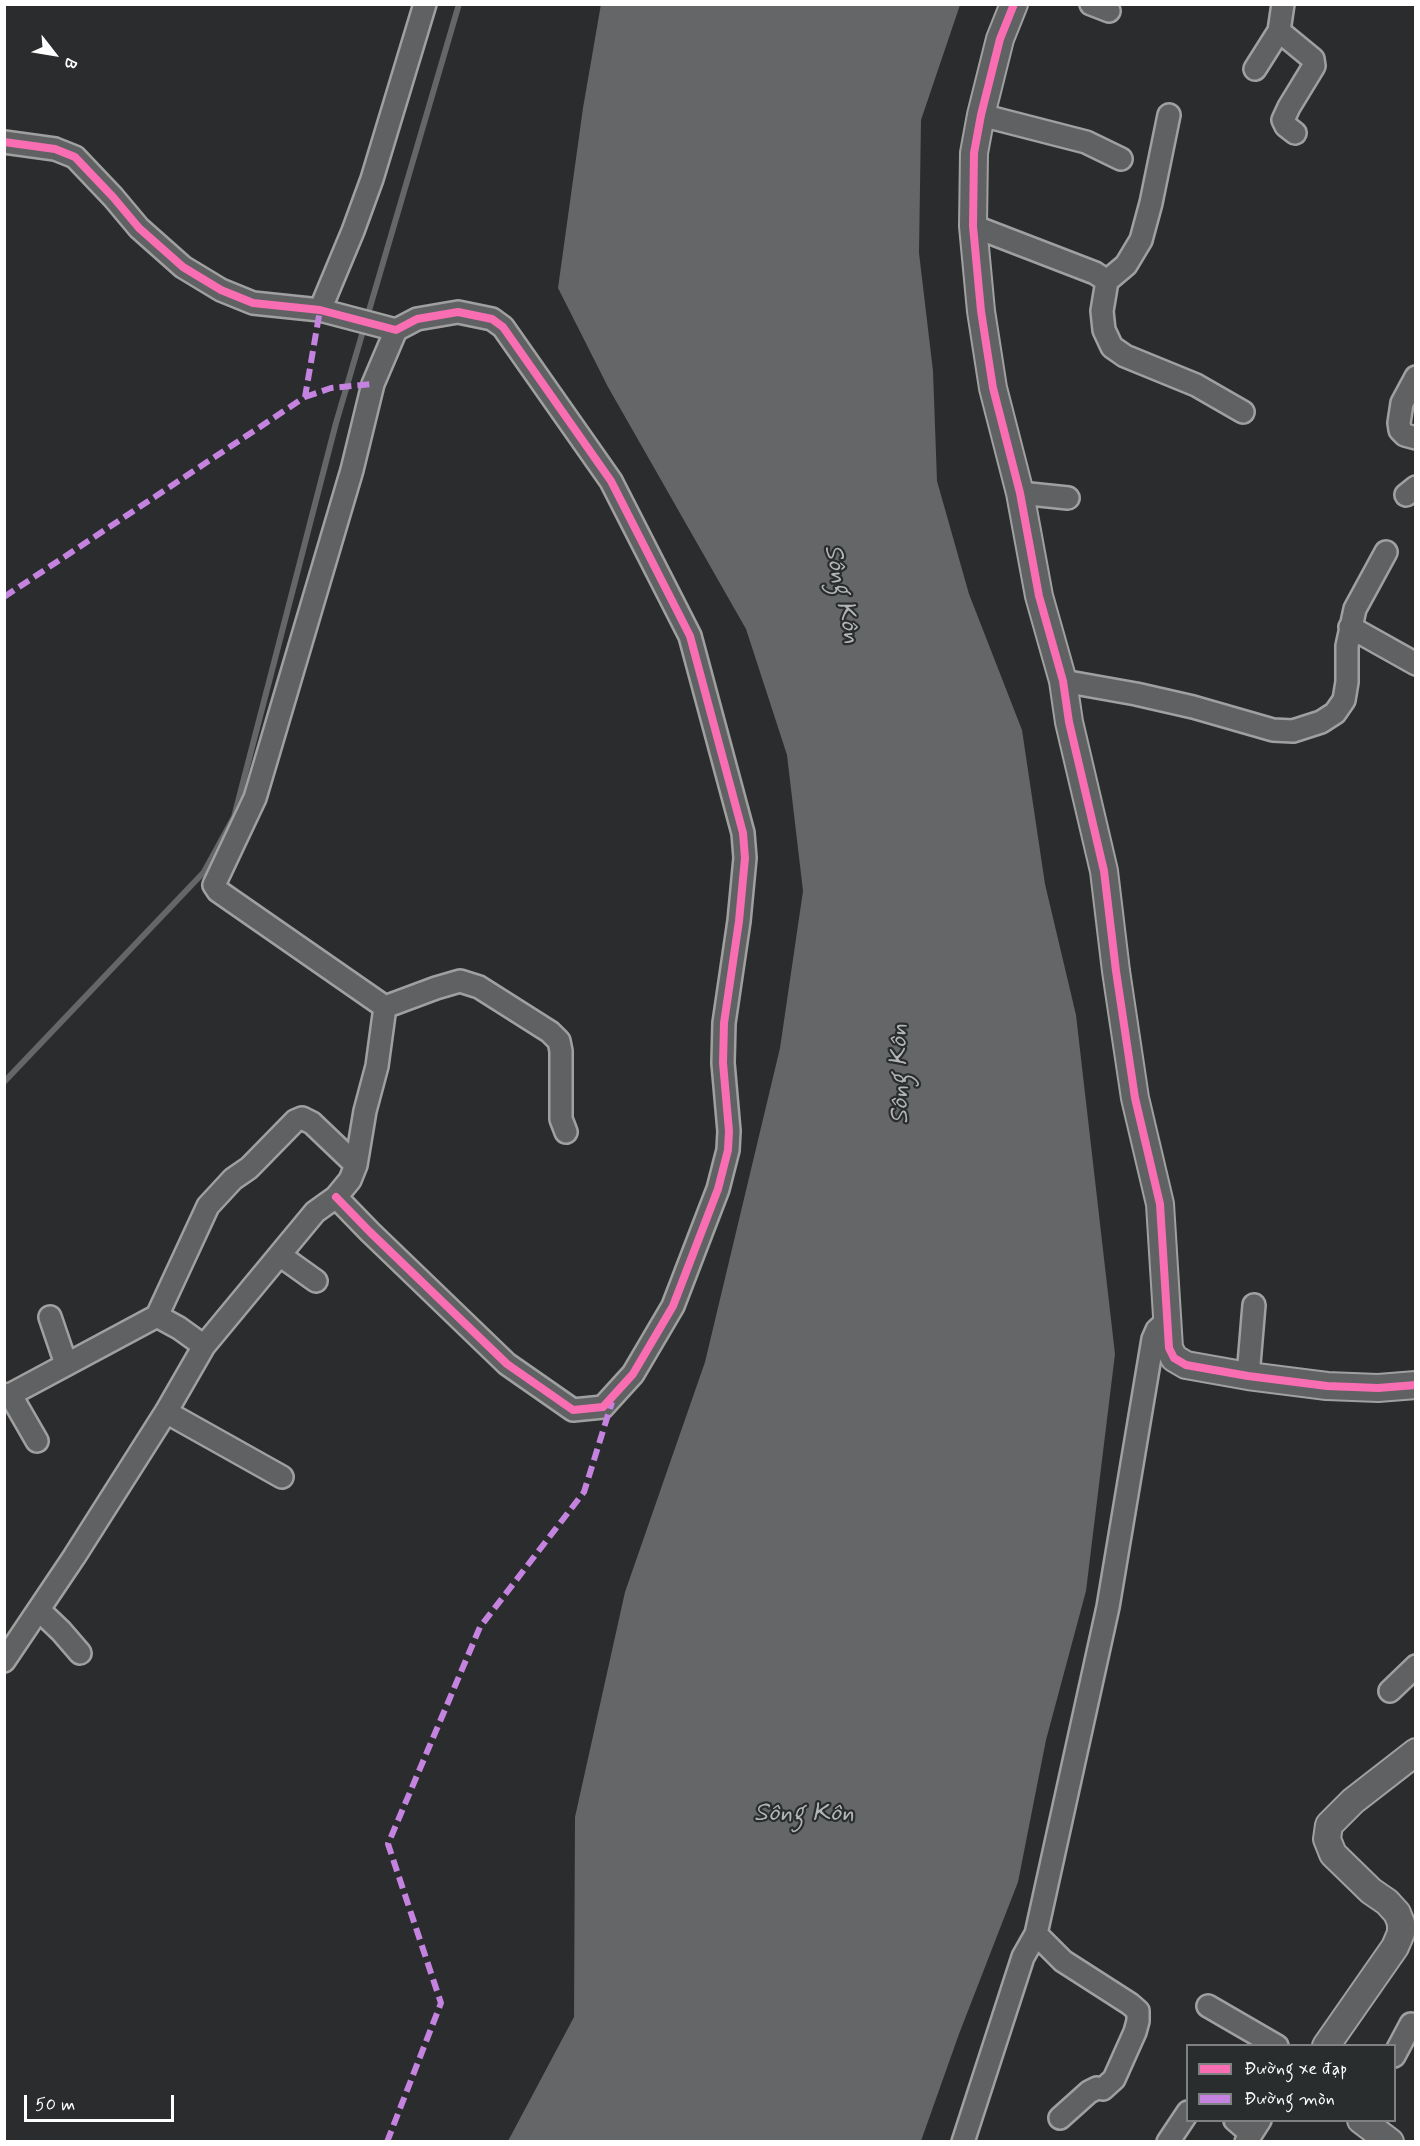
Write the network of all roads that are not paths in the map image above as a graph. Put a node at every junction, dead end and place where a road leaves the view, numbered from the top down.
1 (425, 4) edge
2 (1014, 4) edge
3 (1283, 4) edge
4 (1279, 31) junction
5 (1255, 69) dead end
6 (981, 115) junction
7 (1169, 115) dead end
8 (1295, 133) dead end
9 (4, 142) edge
10 (1121, 159) dead end
11 (973, 226) junction
12 (1107, 281) junction
13 (320, 310) junction
14 (388, 328) junction
15 (1416, 377) edge
16 (1243, 412) dead end
17 (1416, 438) edge
18 (1020, 494) junction
19 (1068, 498) dead end
20 (1386, 552) dead end
21 (1350, 627) junction
22 (1416, 664) edge
23 (1063, 681) junction
24 (385, 1007) junction
25 (566, 1132) dead end
26 (356, 1165) junction
27 (336, 1197) junction
28 (281, 1256) junction
29 (316, 1281) dead end
30 (1254, 1305) dead end
31 (157, 1316) junction
32 (50, 1317) dead end
33 (1168, 1320) junction
34 (204, 1346) junction
35 (66, 1364) junction
36 (1248, 1376) junction
37 (1416, 1385) edge
38 (8, 1396) edge
39 (166, 1412) junction
40 (37, 1442) dead end
41 (282, 1477) dead end
42 (39, 1610) junction
43 (80, 1653) dead end
44 (4, 1661) edge
45 (1416, 1666) edge
46 (1390, 1691) dead end
47 (1416, 1752) edge
48 (1408, 1928) edge
49 (1036, 1934) junction
50 (1208, 2006) dead end
51 (1411, 2024) dead end
52 (1274, 2044) edge
53 (1327, 2044) edge
54 (1396, 2054) edge
55 (1186, 2115) edge
56 (1060, 2118) dead end
57 (1362, 2122) edge
58 (963, 2142) edge
59 (1168, 2142) edge
60 (1390, 2142) edge

1 - 13 street
2 - 6 street
3 - 4 street
4 - 5 street
4 - 8 street
6 - 10 street
6 - 11 street
7 - 12 street
9 - 13 street
11 - 12 street
11 - 18 street
12 - 16 street
13 - 14 street
14 - 24 street
14 - 27 street
15 - 17 street
18 - 19 street
18 - 23 street
20 - 21 street
21 - 22 street
21 - 23 street
23 - 33 street
24 - 25 street
24 - 26 street
26 - 27 street
26 - 31 street
27 - 28 street
28 - 29 street
28 - 34 street
30 - 36 street
31 - 34 street
31 - 35 street
32 - 35 street
33 - 36 street
33 - 49 street
34 - 39 street
35 - 38 street
36 - 37 street
38 - 40 street
39 - 41 street
39 - 42 street
42 - 43 street
42 - 44 street
45 - 46 street
47 - 48 street
48 - 53 street
49 - 56 street
49 - 58 street
50 - 52 street
51 - 54 street
55 - 59 street
57 - 60 street

